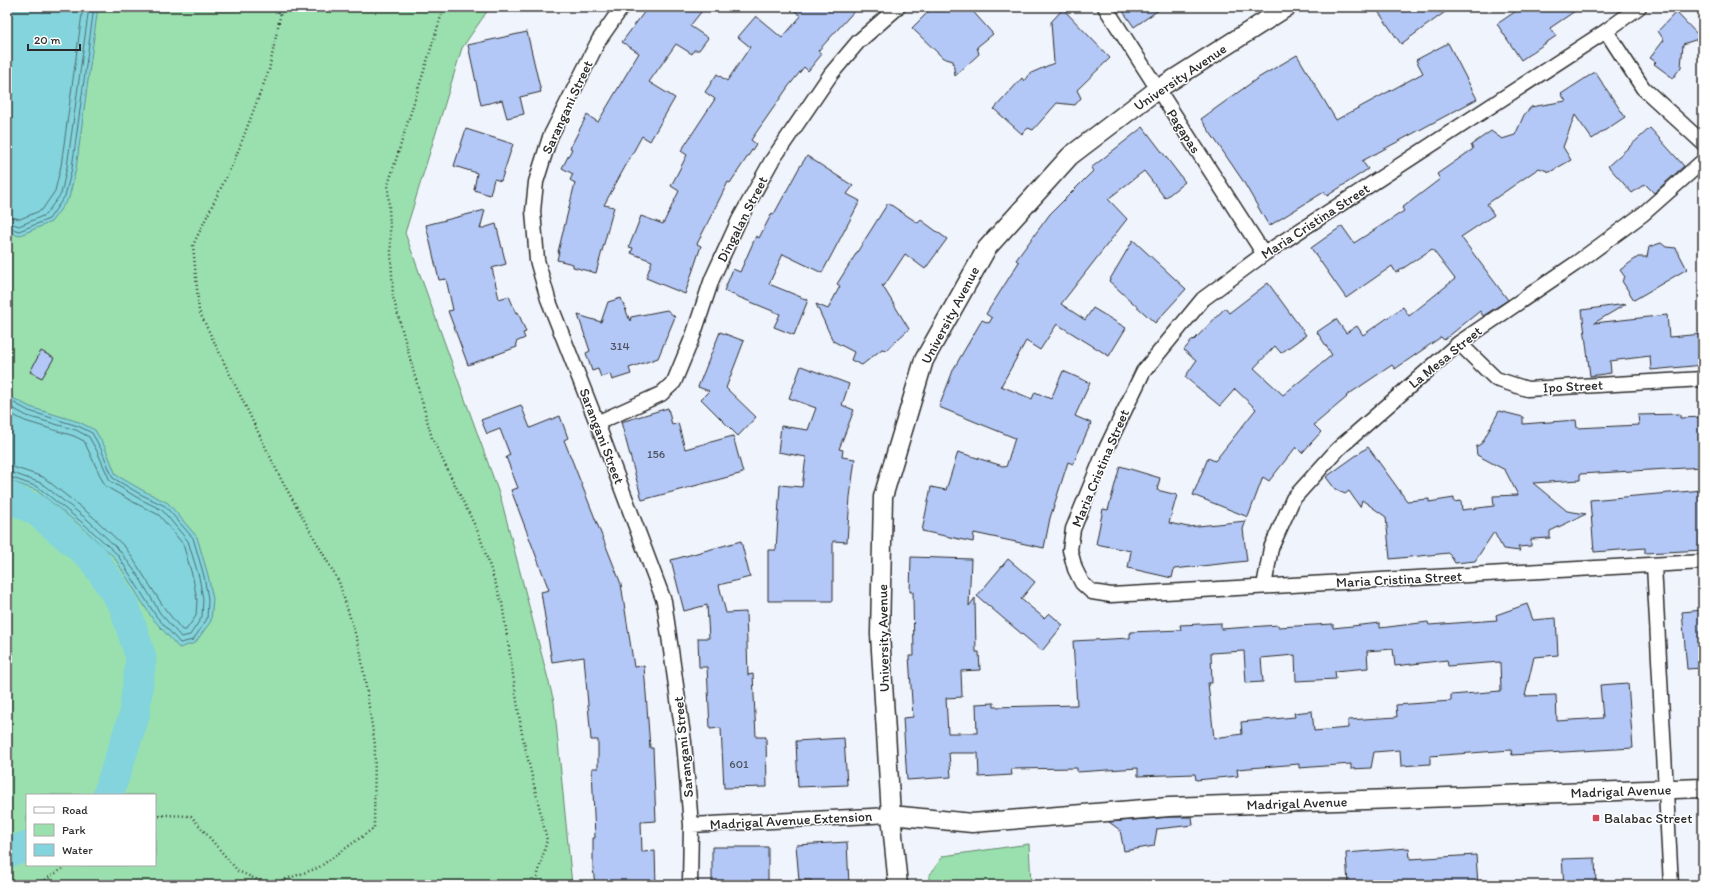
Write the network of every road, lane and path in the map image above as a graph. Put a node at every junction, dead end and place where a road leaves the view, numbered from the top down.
1 (282, 7) edge
2 (444, 7) edge
3 (622, 7) edge
4 (898, 7) edge
5 (1105, 7) edge
6 (1287, 7) edge
7 (1639, 7) edge
8 (1606, 31) junction
9 (1158, 89) junction
10 (1703, 143) edge
11 (1703, 161) edge
12 (1264, 254) junction
13 (1459, 343) junction
14 (1703, 379) edge
15 (597, 423) junction
16 (1703, 562) edge
17 (1654, 565) junction
18 (1264, 586) junction
19 (1703, 788) edge
20 (1665, 790) junction
21 (891, 815) junction
22 (156, 817) edge
23 (691, 824) junction
24 (66, 866) edge
25 (30, 885) edge
26 (535, 885) edge
27 (690, 885) edge
28 (898, 885) edge
29 (1671, 885) edge

1 - 22 path
2 - 26 path
3 - 15 street, Sarangani Street
4 - 15 street, Dingalan Street
5 - 9 street, Pagapas
6 - 9 street, University Avenue
7 - 8 street, Maria Cristina Street
8 - 10 street
8 - 12 street, Maria Cristina Street
9 - 12 street, Pagapas
9 - 21 street, University Avenue
11 - 13 street, La Mesa Street
12 - 18 street, Maria Cristina Street
13 - 14 street, Ipo Street
13 - 18 street, La Mesa Street
15 - 23 street, Sarangani Street
16 - 17 street, Maria Cristina Street
17 - 18 street, Maria Cristina Street
17 - 20 street
19 - 20 street, Madrigal Avenue
20 - 21 street, Madrigal Avenue
20 - 29 street
21 - 23 street, Madrigal Avenue Extension
21 - 28 street, University Avenue
23 - 27 street, Sarangani Street
24 - 25 path

